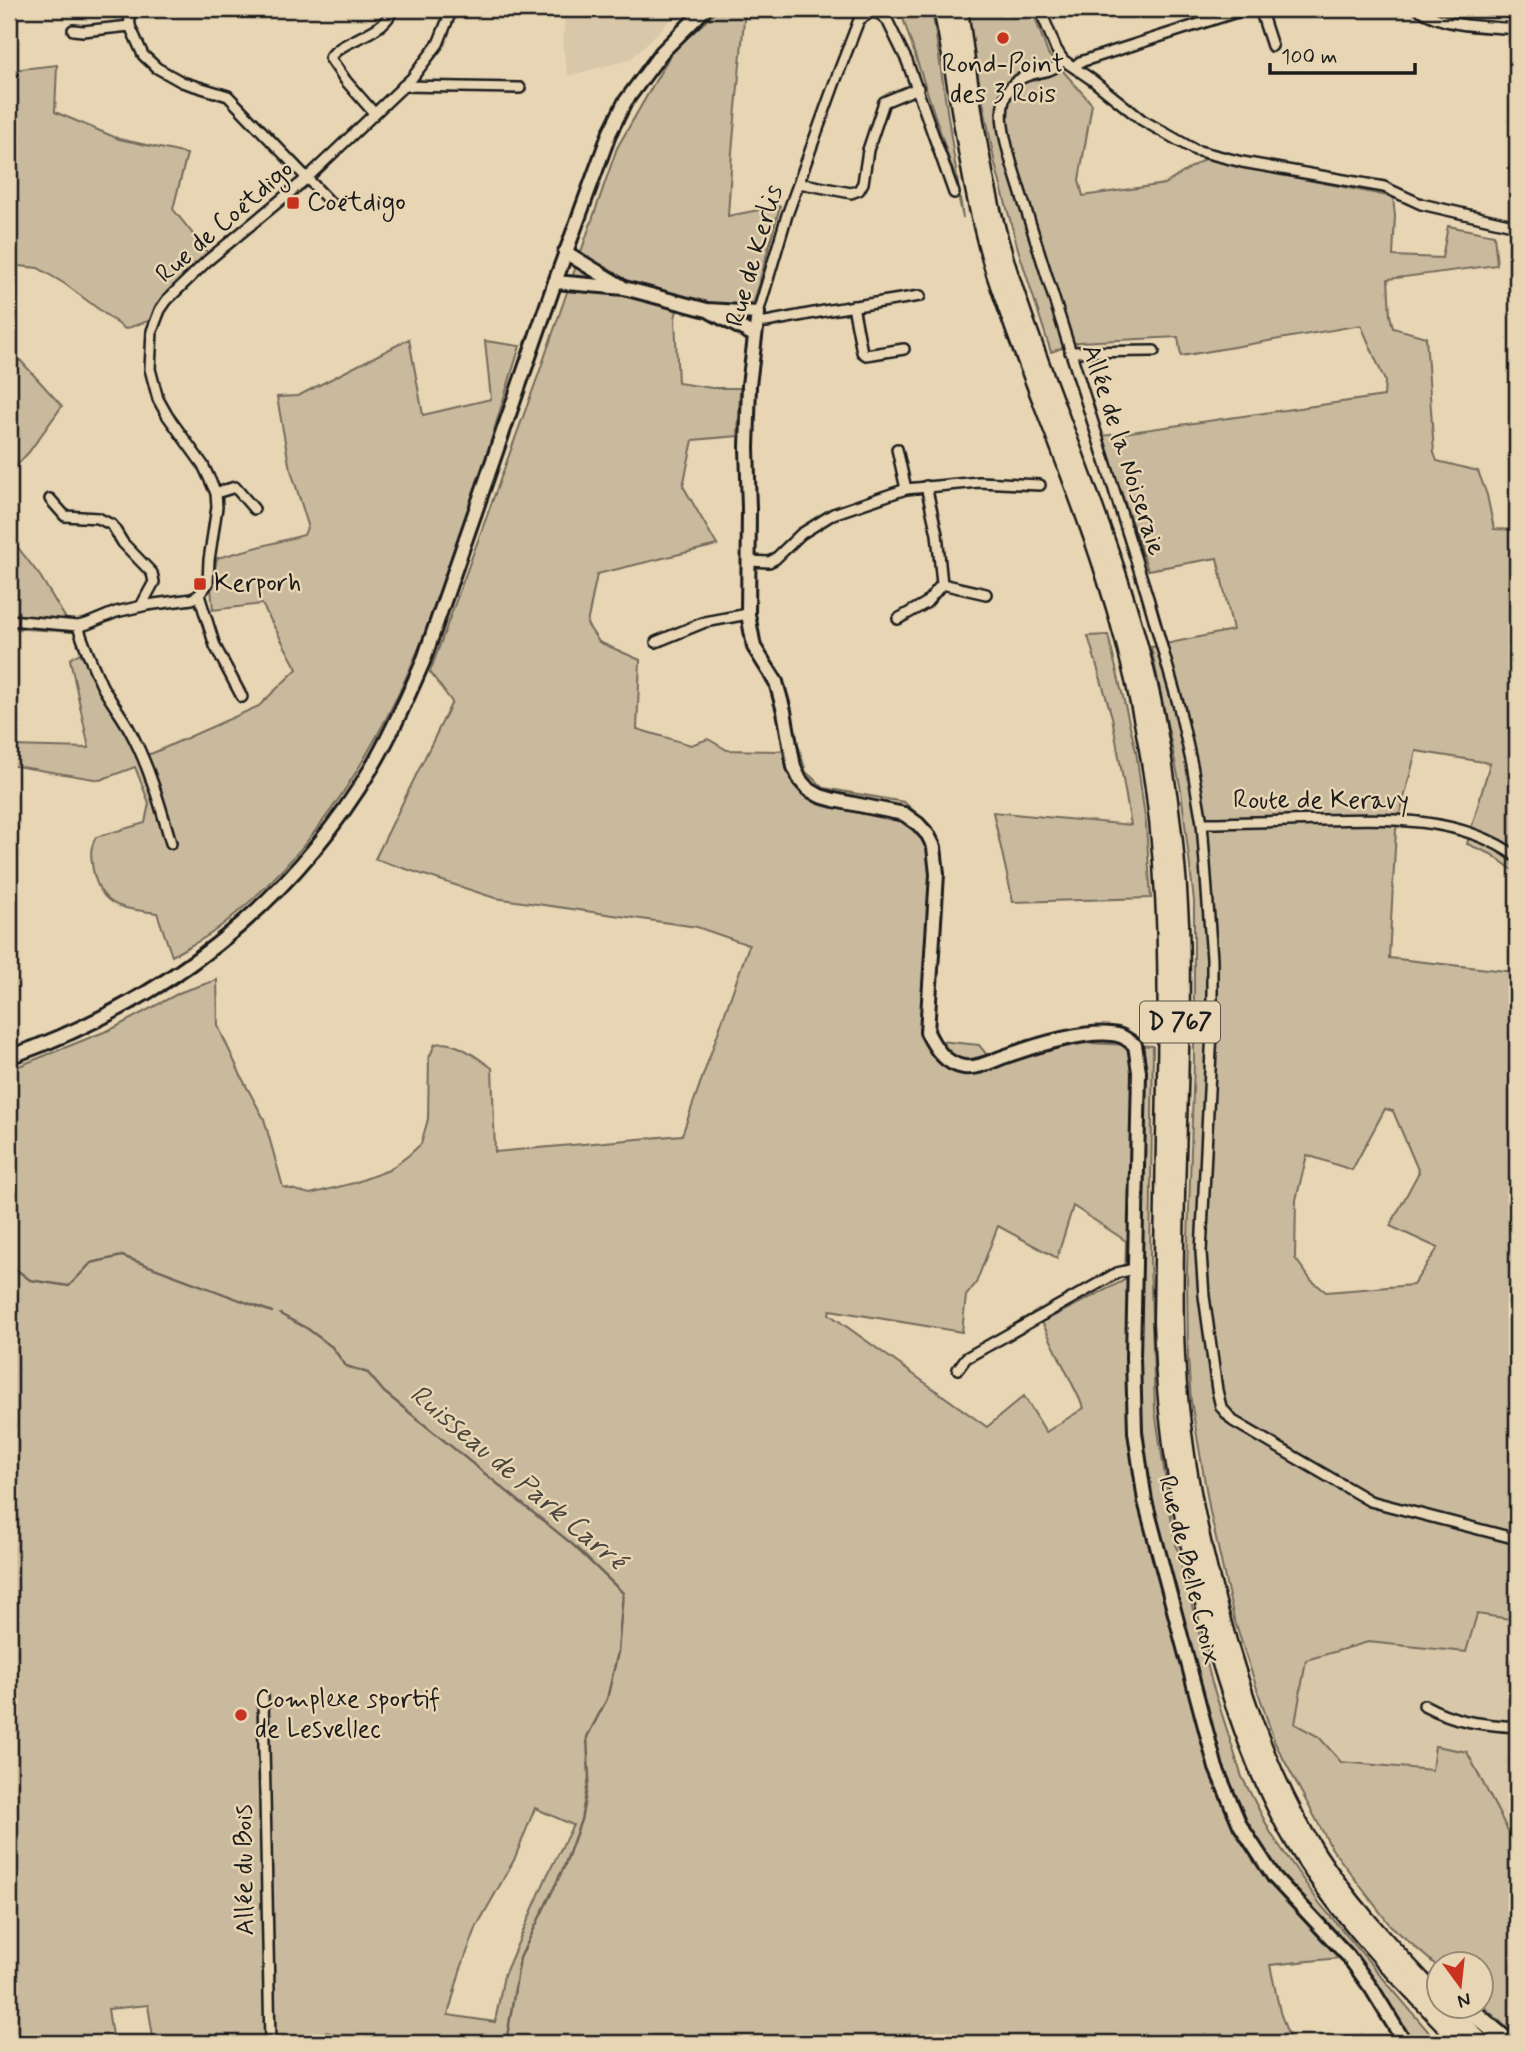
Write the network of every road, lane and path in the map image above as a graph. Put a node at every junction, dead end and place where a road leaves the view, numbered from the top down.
1 (129, 9) edge
2 (452, 9) edge
3 (705, 9) edge
4 (942, 9) edge
5 (959, 9) edge
6 (1040, 9) edge
7 (1246, 9) edge
8 (1260, 9) edge
9 (1419, 9) edge
10 (391, 13) dead end
11 (130, 26) junction
12 (1517, 29) edge
13 (73, 30) dead end
14 (1272, 46) dead end
15 (1063, 60) junction
16 (1074, 67) junction
17 (403, 86) junction
18 (520, 88) dead end
19 (918, 88) junction
20 (374, 113) junction
21 (306, 179) junction
22 (799, 183) junction
23 (954, 193) dead end
24 (331, 203) dead end
25 (1517, 226) edge
26 (565, 252) junction
27 (555, 282) junction
28 (624, 288) junction
29 (920, 296) dead end
30 (853, 306) junction
31 (707, 310) junction
32 (756, 323) junction
33 (904, 349) dead end
34 (1154, 351) dead end
35 (1070, 352) junction
36 (897, 449) dead end
37 (1041, 485) dead end
38 (926, 486) junction
39 (906, 489) junction
40 (216, 493) junction
41 (50, 499) dead end
42 (254, 509) dead end
43 (749, 561) junction
44 (942, 584) junction
45 (986, 594) dead end
46 (199, 595) junction
47 (141, 606) junction
48 (748, 614) junction
49 (898, 619) dead end
50 (9, 620) edge
51 (78, 626) junction
52 (656, 642) dead end
53 (242, 697) dead end
54 (1202, 823) junction
55 (171, 843) dead end
56 (1517, 857) edge
57 (1135, 1045) joint
58 (9, 1057) edge
59 (1134, 1269) junction
60 (958, 1369) dead end
61 (1517, 1539) edge
62 (263, 1696) dead end
63 (1424, 1705) dead end
64 (1517, 1727) edge
65 (1367, 1921) junction
66 (1424, 1969) edge
67 (1424, 1983) edge
68 (1461, 2021) edge
69 (1483, 2021) edge
70 (1456, 2039) edge
71 (270, 2043) edge
72 (1405, 2043) edge
73 (1482, 2043) edge
74 (1509, 2043) edge

1 - 11 street
2 - 17 street, Rue de Coëtdigo
3 - 26 street
4 - 70 highway, D 767
5 - 65 highway, D 767
6 - 15 street
7 - 16 street
8 - 14 street
9 - 12 street
10 - 20 street
11 - 13 street
11 - 21 street
15 - 16 street
15 - 35 street, Allée de la Noiseraie
16 - 25 street
17 - 18 street
17 - 20 street, Rue de Coëtdigo
19 - 22 street
19 - 22 street, Rue de Kerlis
19 - 23 street
20 - 21 street, Rue de Coëtdigo
21 - 24 street
21 - 40 street, Rue de Coëtdigo
22 - 32 street, Rue de Kerlis
26 - 27 street
26 - 28 street
27 - 28 street
27 - 58 street
28 - 31 street
29 - 30 street
30 - 32 street
30 - 33 street
31 - 32 street
31 - 32 street
32 - 43 street, Rue de Kerlis
34 - 35 street
35 - 54 street, Allée de la Noiseraie
36 - 39 street
37 - 38 street
38 - 39 street
38 - 44 street
39 - 43 street
40 - 42 street
40 - 46 street, Rue de Coëtdigo
41 - 47 street
43 - 48 street, Rue de Kerlis
44 - 45 street
44 - 49 street
46 - 47 street
46 - 53 street
47 - 51 street
48 - 52 street
48 - 57 street, Rue de Kerlis
50 - 51 street
51 - 55 street
54 - 56 street, Route de Keravy
54 - 61 street, Allée de la Noiseraie
57 - 59 street, Rue de Belle Croix / D 767
59 - 60 street
59 - 72 street, Rue de Belle Croix / D 767
62 - 71 street, Allée du Bois
63 - 64 street
65 - 66 highway
65 - 67 highway, D 767
68 - 73 highway
69 - 74 highway

